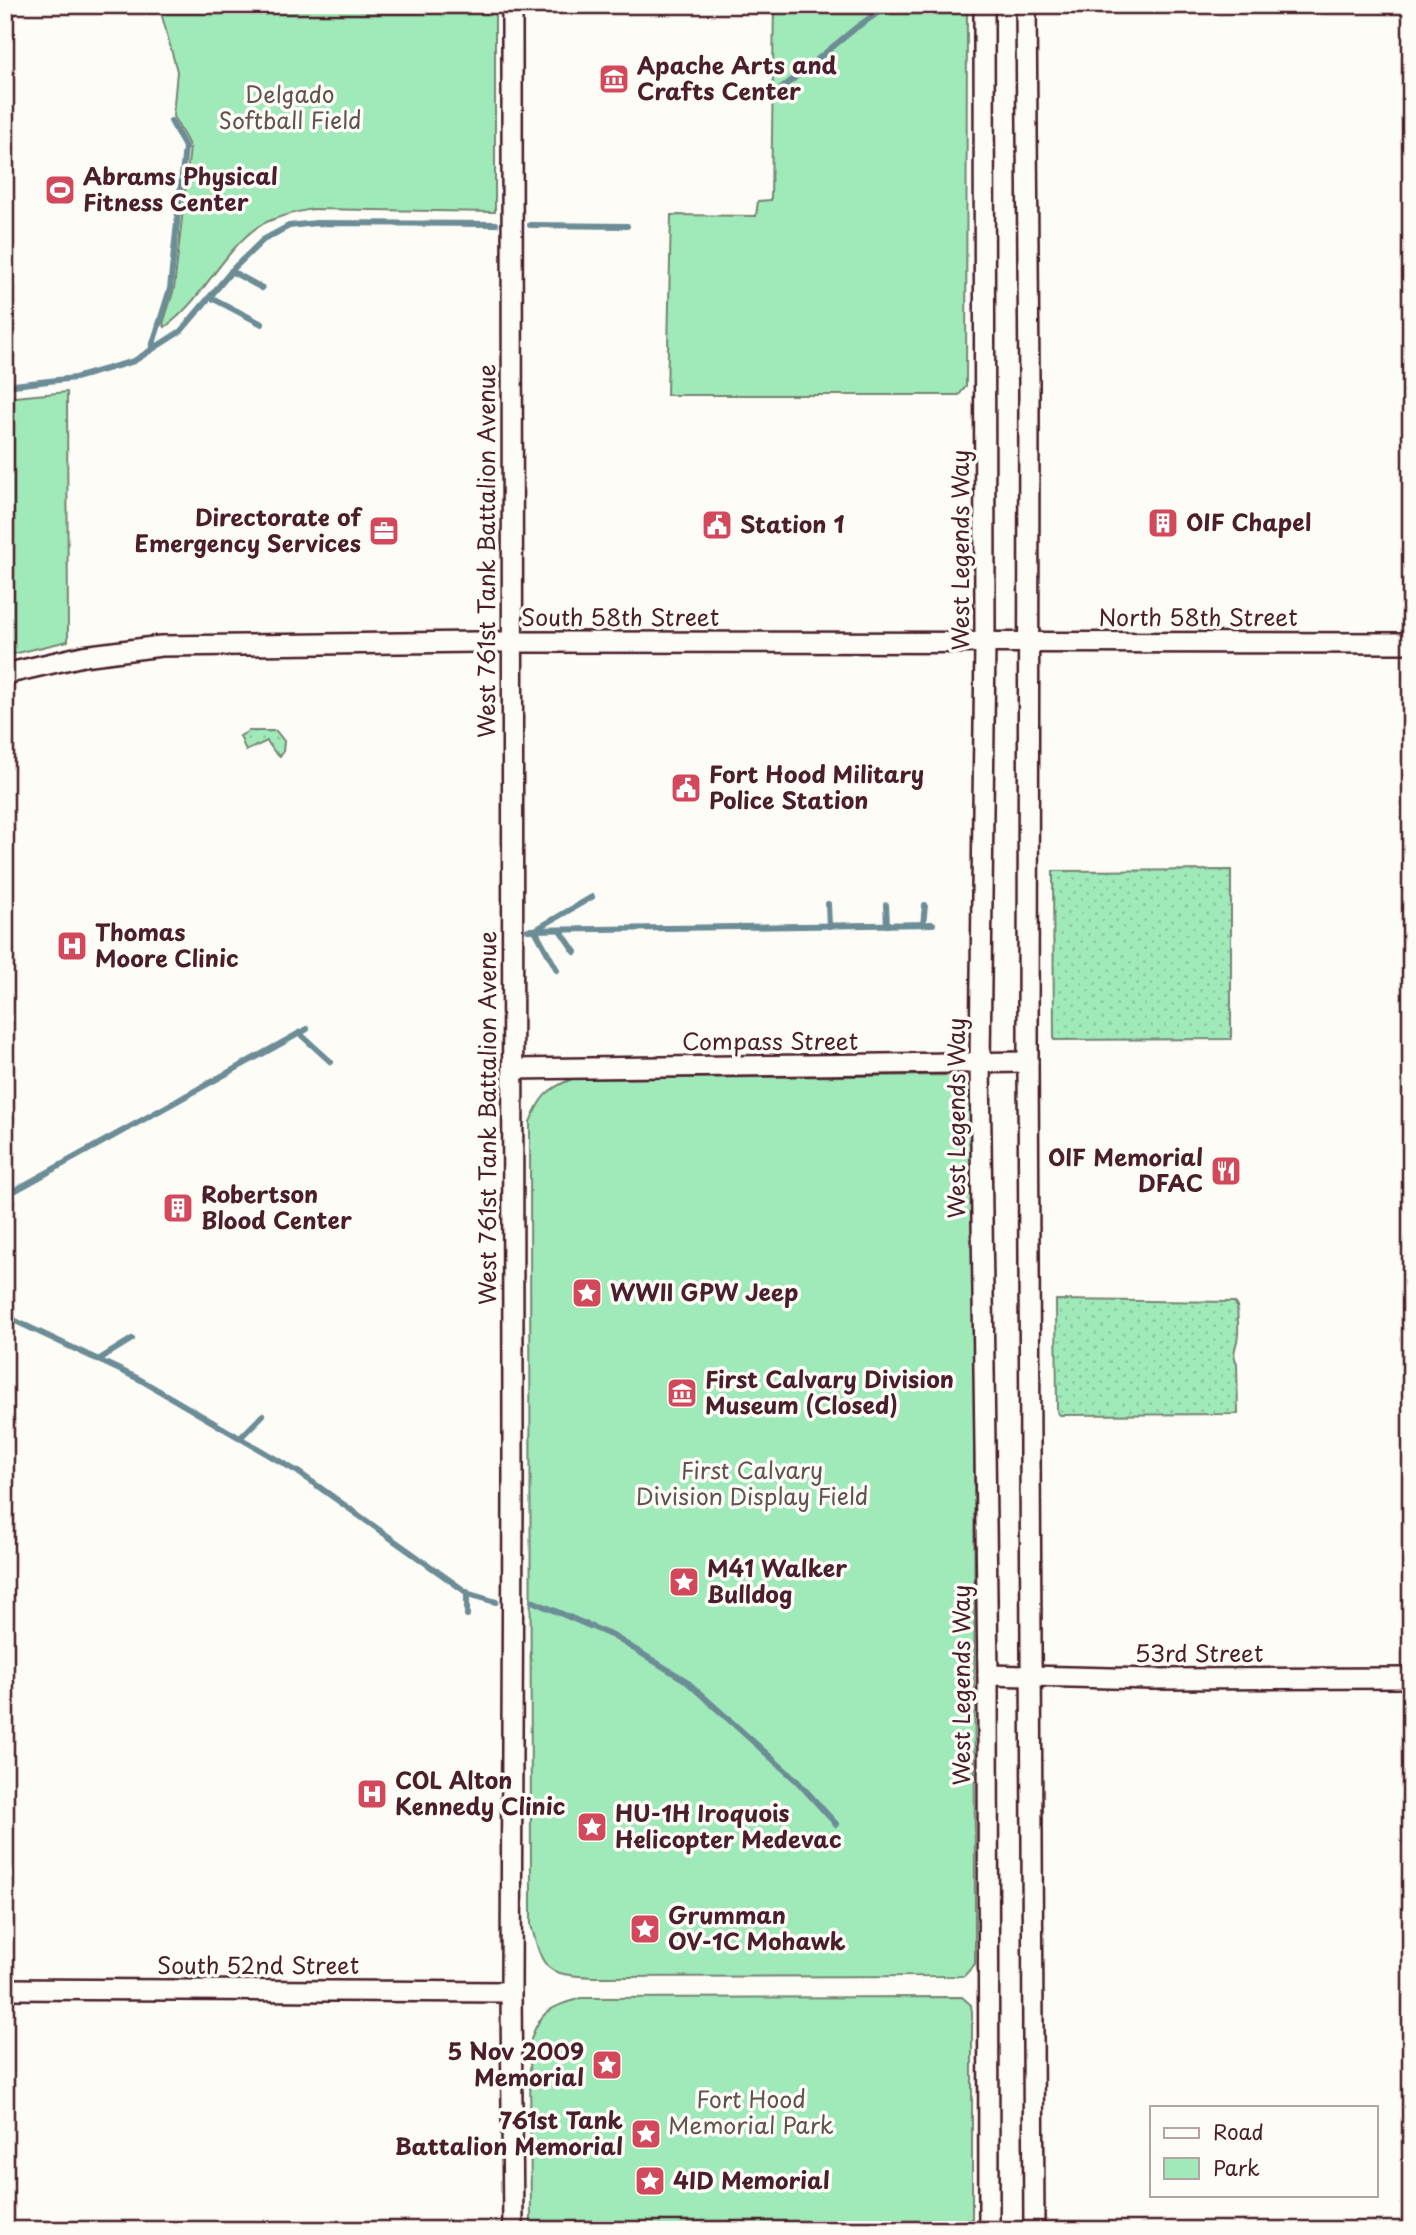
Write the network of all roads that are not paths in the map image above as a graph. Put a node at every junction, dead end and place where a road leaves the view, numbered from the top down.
1 (512, 5) edge
2 (984, 5) edge
3 (1026, 5) edge
4 (511, 642) junction
5 (985, 642) junction
6 (1029, 642) junction
7 (1411, 642) edge
8 (5, 674) edge
9 (1028, 1062) junction
10 (980, 1063) junction
11 (513, 1069) junction
12 (988, 1675) junction
13 (1031, 1678) junction
14 (1411, 1678) edge
15 (5, 1989) edge
16 (511, 1992) junction
17 (513, 2230) edge
18 (989, 2230) edge
19 (1034, 2230) edge

1 - 4 street, West 761st Tank Battalion Avenue
2 - 5 street, West Legends Way
3 - 6 street
4 - 5 street, South 58th Street
4 - 8 street, South 58th Street
4 - 11 street, West 761st Tank Battalion Avenue
5 - 6 street, North 58th Street
5 - 10 street, West Legends Way
6 - 7 street, North 58th Street
6 - 9 street
9 - 10 street, Compass Street
9 - 13 street
10 - 11 street, Compass Street
10 - 12 street, West Legends Way
11 - 16 street, West 761st Tank Battalion Avenue
12 - 13 street, 53rd Street
12 - 18 street, West Legends Way
13 - 14 street, 53rd Street
13 - 19 street
15 - 16 street, South 52nd Street
16 - 17 street, West 761st Tank Battalion Avenue

